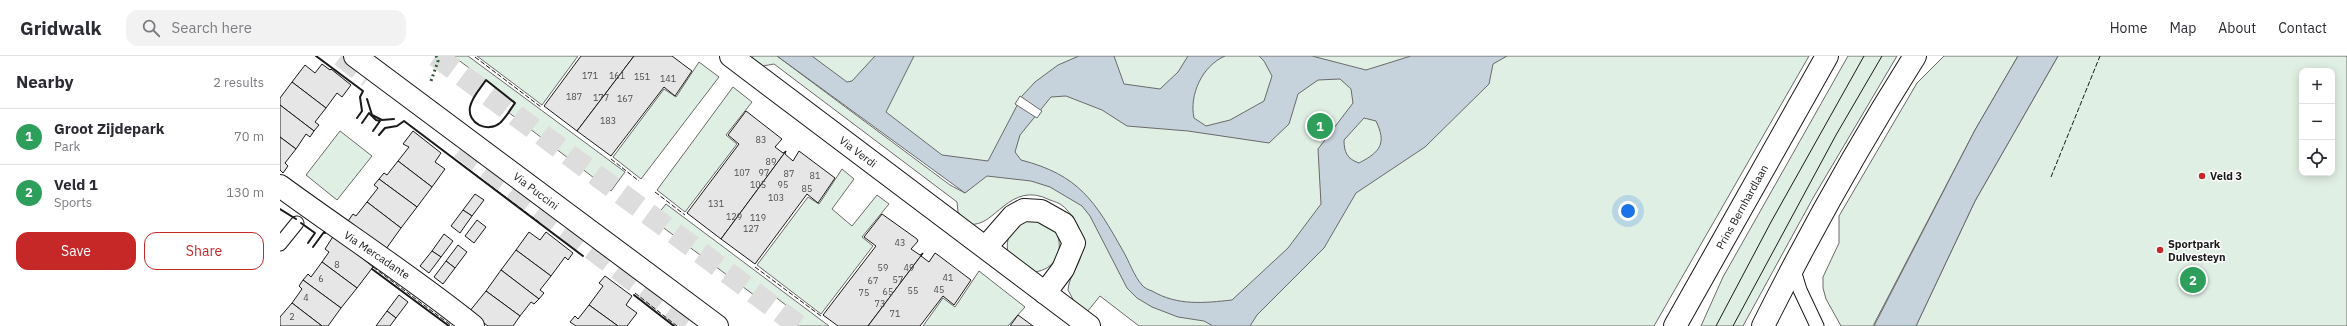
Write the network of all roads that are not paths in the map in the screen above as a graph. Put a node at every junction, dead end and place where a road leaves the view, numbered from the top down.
1 (355, 56) edge
2 (731, 56) edge
3 (1828, 56) edge
4 (1915, 56) edge
5 (280, 186) edge
6 (297, 223) dead end
7 (280, 244) edge
8 (986, 248) junction
9 (1793, 266) junction
10 (1045, 293) junction
11 (473, 326) edge
12 (717, 326) edge
13 (1089, 326) edge
14 (1675, 326) edge
15 (1763, 326) edge
16 (1817, 326) edge

1 - 12 street, Via Puccini
2 - 8 street, Via Verdi
3 - 14 street, Prins Bernhardlaan
4 - 9 street
5 - 11 street, Via Mercadante
6 - 7 lane
8 - 10 street, Via Verdi
8 - 10 street
9 - 15 street
9 - 16 lane
10 - 13 street, Via Verdi

